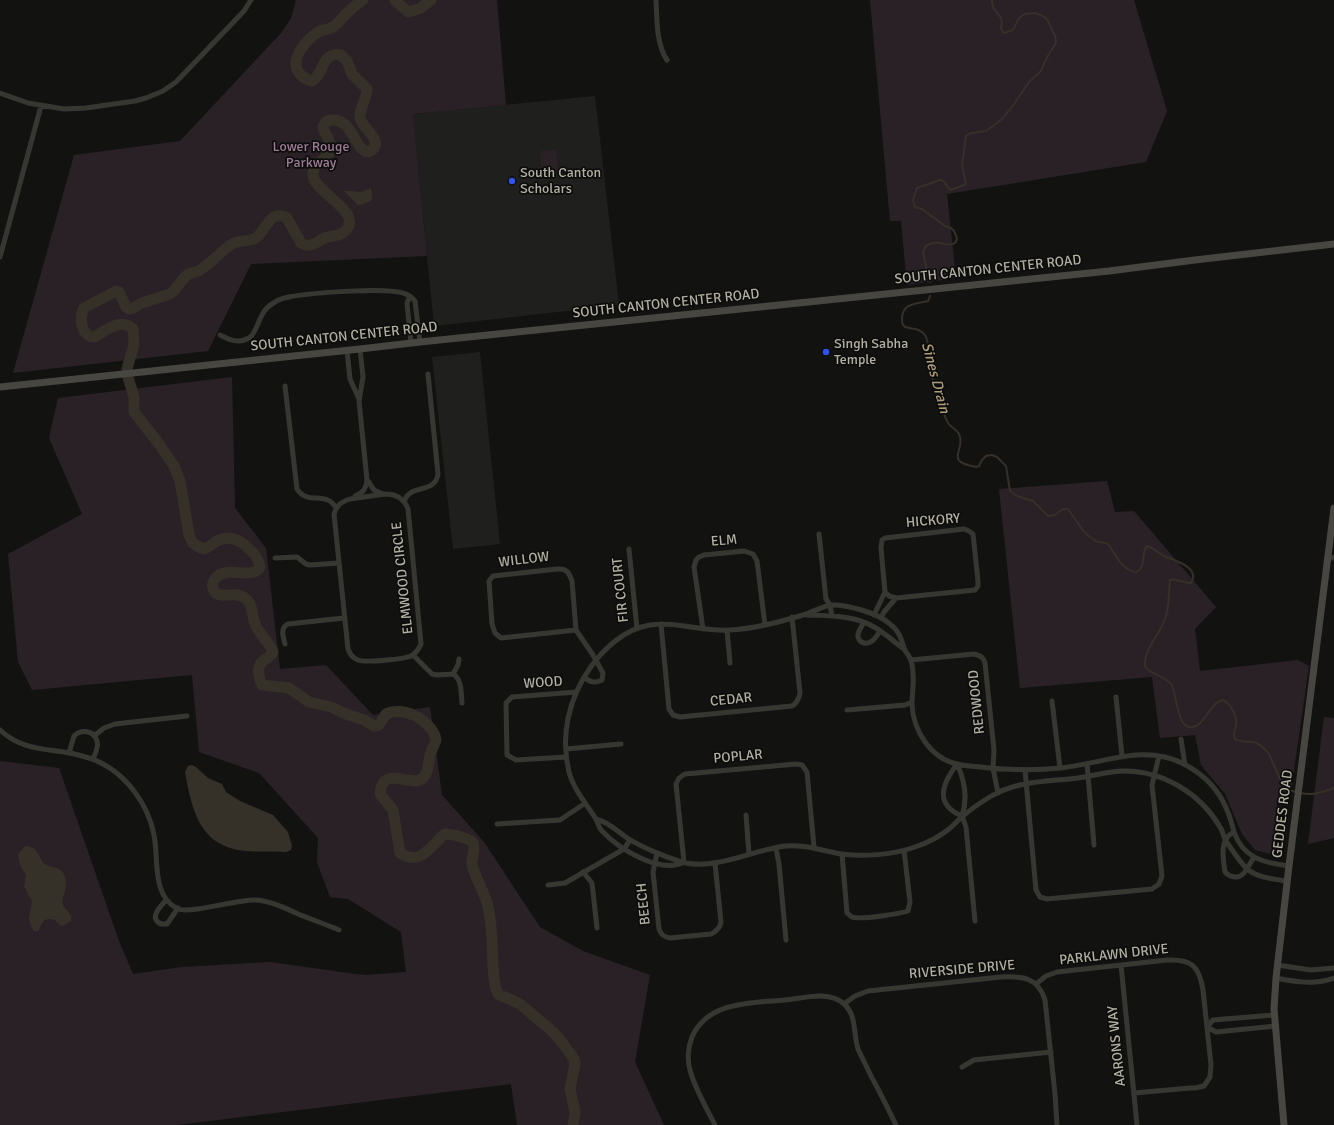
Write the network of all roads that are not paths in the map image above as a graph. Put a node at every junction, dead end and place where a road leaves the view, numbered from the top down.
1 (250, 0) edge
2 (656, 0) edge
3 (667, 60) dead end
4 (0, 93) edge
5 (41, 106) junction
6 (1334, 244) edge
7 (0, 257) edge
8 (410, 296) junction
9 (220, 335) dead end
10 (420, 342) junction
11 (411, 343) junction
12 (360, 349) junction
13 (347, 350) junction
14 (428, 374) dead end
15 (285, 386) dead end
16 (0, 387) edge
17 (359, 401) junction
18 (367, 480) junction
19 (385, 494) junction
20 (350, 498) junction
21 (404, 502) junction
22 (336, 508) junction
23 (1334, 508) edge
24 (819, 534) dead end
25 (1332, 536) edge
26 (629, 549) dead end
27 (275, 558) dead end
28 (1331, 558) edge
29 (339, 563) junction
30 (885, 592) junction
31 (896, 598) junction
32 (830, 606) junction
33 (804, 615) junction
34 (832, 616) junction
35 (792, 617) junction
36 (878, 617) junction
37 (344, 618) junction
38 (864, 622) junction
39 (661, 624) junction
40 (765, 625) junction
41 (874, 626) junction
42 (638, 628) junction
43 (702, 629) junction
44 (576, 630) junction
45 (727, 630) junction
46 (880, 631) junction
47 (285, 644) dead end
48 (904, 650) junction
49 (413, 655) junction
50 (459, 659) dead end
51 (911, 660) junction
52 (595, 661) junction
53 (730, 663) dead end
54 (453, 674) junction
55 (584, 677) junction
56 (576, 692) junction
57 (1116, 697) dead end
58 (1052, 701) dead end
59 (912, 702) junction
60 (462, 703) dead end
61 (847, 710) dead end
62 (187, 716) dead end
63 (0, 730) edge
64 (94, 736) junction
65 (1181, 739) dead end
66 (621, 744) dead end
67 (566, 749) junction
68 (69, 753) junction
69 (566, 756) junction
70 (1122, 756) junction
71 (1159, 756) junction
72 (93, 759) junction
73 (957, 764) junction
74 (1087, 764) junction
75 (1185, 765) junction
76 (993, 768) junction
77 (1060, 768) junction
78 (1024, 770) junction
79 (1088, 776) junction
80 (1154, 776) junction
81 (1025, 783) junction
82 (998, 793) junction
83 (584, 804) junction
84 (746, 815) dead end
85 (962, 816) junction
86 (596, 819) junction
87 (497, 824) dead end
88 (1234, 832) junction
89 (630, 840) junction
90 (1225, 840) junction
91 (1094, 846) dead end
92 (814, 847) junction
93 (776, 848) junction
94 (624, 849) junction
95 (904, 850) junction
96 (657, 852) junction
97 (749, 854) junction
98 (842, 854) junction
99 (1254, 857) junction
100 (684, 862) junction
101 (715, 862) junction
102 (655, 863) junction
103 (1289, 866) junction
104 (1246, 868) junction
105 (583, 872) junction
106 (1287, 881) junction
107 (548, 885) dead end
108 (166, 900) junction
109 (178, 908) junction
110 (975, 921) dead end
111 (597, 928) dead end
112 (339, 930) dead end
113 (786, 940) dead end
114 (1121, 965) junction
115 (1277, 965) junction
116 (1334, 968) edge
117 (1276, 978) junction
118 (1334, 978) edge
119 (1036, 984) junction
120 (844, 1004) junction
121 (1274, 1015) junction
122 (1276, 1026) junction
123 (1207, 1027) junction
124 (1051, 1052) junction
125 (962, 1067) dead end
126 (1134, 1093) junction
127 (715, 1125) edge
128 (896, 1125) edge
129 (1057, 1125) edge
130 (1137, 1125) edge
131 (1284, 1125) edge

1 - 5 street
2 - 3 street
4 - 5 street
5 - 7 street
6 - 10 main road, SOUTH CANTON CENTER ROAD
8 - 9 street
8 - 10 street
8 - 11 street
10 - 11 main road, SOUTH CANTON CENTER ROAD
11 - 12 main road, SOUTH CANTON CENTER ROAD
12 - 13 main road, SOUTH CANTON CENTER ROAD
12 - 17 street
13 - 16 main road, SOUTH CANTON CENTER ROAD
13 - 17 street
14 - 21 street
15 - 22 street
17 - 18 street
18 - 19 street, ELMWOOD CIRCLE
18 - 20 street, ELMWOOD CIRCLE
19 - 20 street, ELMWOOD CIRCLE
19 - 21 street, ELMWOOD CIRCLE
20 - 22 street, ELMWOOD CIRCLE
21 - 49 street, ELMWOOD CIRCLE
22 - 29 street
23 - 25 main road, GEDDES ROAD
24 - 32 street
25 - 28 main road, GEDDES ROAD
26 - 42 street, FIR COURT
27 - 29 street
28 - 103 main road, GEDDES ROAD
29 - 37 street
30 - 31 street
30 - 31 street, HICKORY
30 - 36 street
31 - 36 street
32 - 33 street
32 - 34 street
32 - 36 street
33 - 34 street
33 - 35 street
34 - 38 street
35 - 39 street, CEDAR
35 - 40 street
36 - 41 street
36 - 48 street
37 - 47 street
37 - 49 street
38 - 41 street
38 - 46 street
39 - 42 street
39 - 43 street
40 - 43 street, ELM
40 - 45 street
41 - 46 street
42 - 52 street
43 - 45 street
44 - 44 street, WILLOW
44 - 52 street, WILLOW
45 - 53 street
46 - 48 street
48 - 51 street
49 - 54 street
50 - 54 street
51 - 59 street
51 - 76 street, REDWOOD
52 - 55 street
52 - 55 street, WILLOW
54 - 60 street
55 - 56 street
56 - 67 street
56 - 69 street, WOOD
57 - 70 street
58 - 77 street
59 - 61 street
59 - 73 street
62 - 64 street
63 - 68 street
64 - 68 street
64 - 72 street
65 - 75 street
66 - 67 street
67 - 69 street
68 - 72 street
69 - 83 street
70 - 71 street
70 - 74 street
71 - 75 street
71 - 80 street
72 - 108 street
73 - 76 street
73 - 85 street
73 - 85 street
74 - 77 street
74 - 79 street
75 - 88 street
76 - 78 street
76 - 82 street, REDWOOD
77 - 78 street
78 - 81 street
79 - 80 street
79 - 81 street
79 - 91 street
80 - 81 street
80 - 90 street
81 - 82 street
82 - 85 street
83 - 86 street
83 - 87 street
84 - 97 street
85 - 95 street
85 - 110 street
86 - 89 street
86 - 94 street
88 - 90 street
88 - 99 street
89 - 94 street
89 - 96 street
90 - 104 street
90 - 104 street
92 - 93 street
92 - 98 street
92 - 100 street, POPLAR
93 - 97 street
93 - 113 street
94 - 102 street
94 - 105 street
95 - 98 street
95 - 98 street
96 - 100 street
96 - 102 street
97 - 101 street
99 - 103 street
99 - 104 street
100 - 101 street
100 - 102 street
101 - 102 street, BEECH
103 - 106 main road, GEDDES ROAD
104 - 106 street
105 - 107 street
105 - 111 street
106 - 115 main road, GEDDES ROAD
108 - 109 street
108 - 109 street
109 - 112 street
114 - 119 street, PARKLAWN DRIVE
114 - 123 street, PARKLAWN DRIVE
114 - 126 street, AARONS WAY
115 - 116 street
115 - 117 main road, GEDDES ROAD
117 - 118 street
117 - 121 main road, GEDDES ROAD
119 - 120 street, RIVERSIDE DRIVE
119 - 124 street
120 - 127 street
120 - 128 street
121 - 122 main road, GEDDES ROAD
121 - 123 street
122 - 123 street
122 - 131 main road, GEDDES ROAD
123 - 126 street, PARKLAWN DRIVE
124 - 125 street
124 - 129 street
126 - 130 street, AARONS WAY

